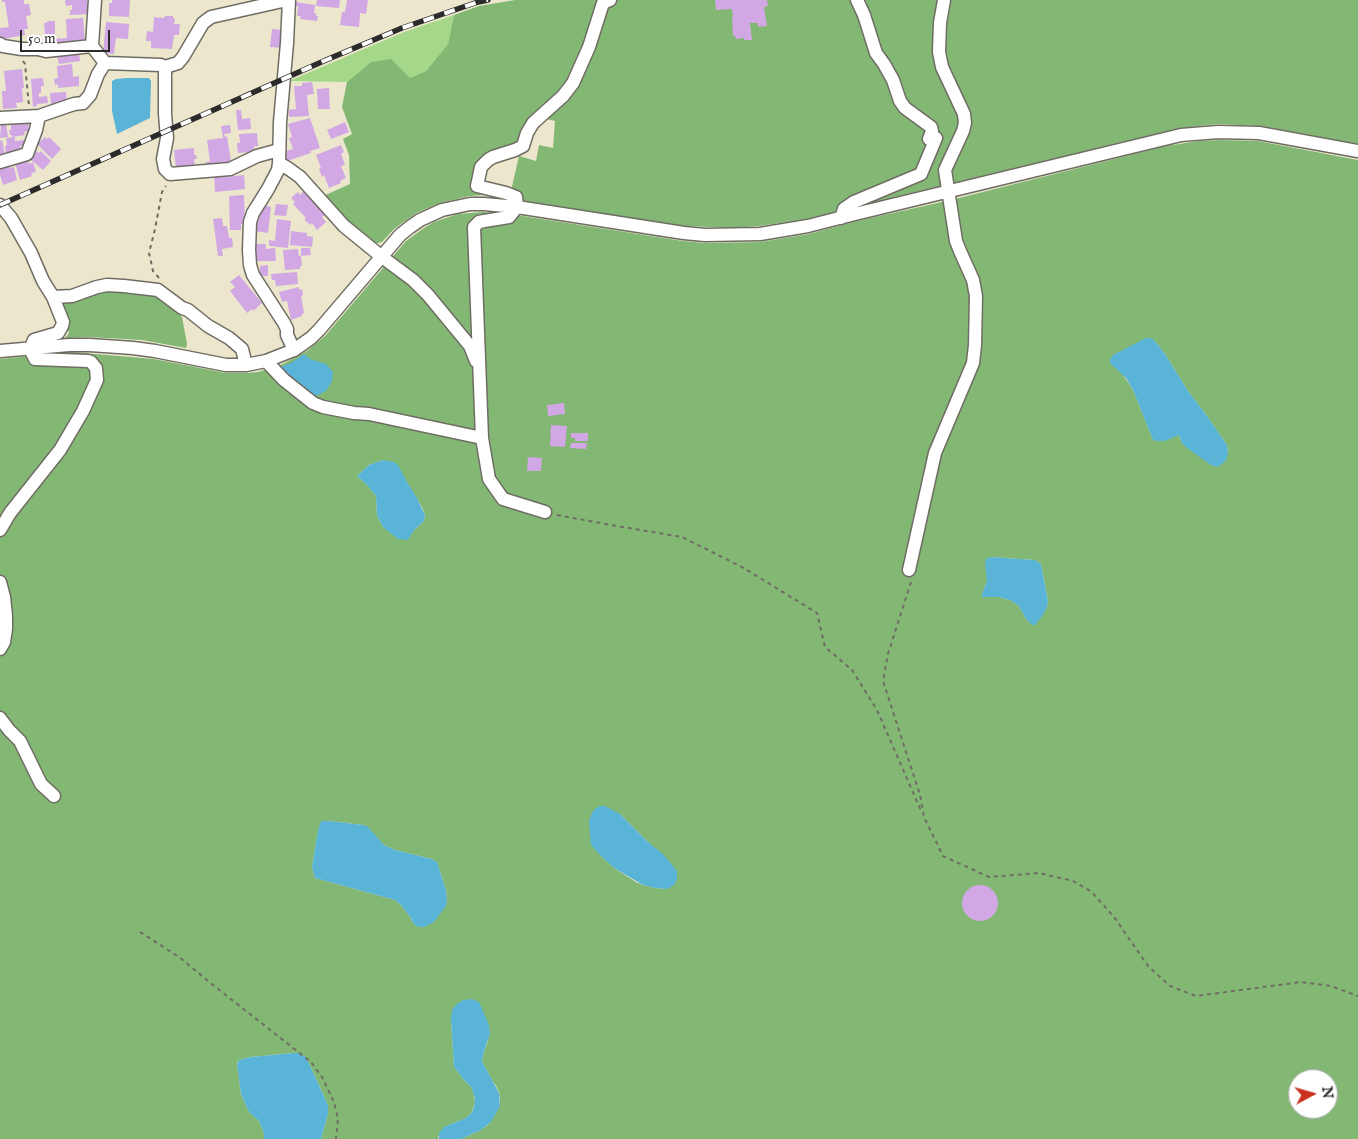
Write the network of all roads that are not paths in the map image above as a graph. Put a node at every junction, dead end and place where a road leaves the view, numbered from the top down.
1 (95, 0) edge
2 (288, 0) edge
3 (610, 0) edge
4 (857, 0) edge
5 (944, 0) edge
6 (0, 44) edge
7 (92, 46) junction
8 (105, 63) junction
9 (165, 67) junction
10 (35, 116) junction
11 (0, 118) edge
12 (279, 150) junction
13 (1358, 152) edge
14 (0, 162) edge
15 (279, 163) junction
16 (949, 192) junction
17 (0, 205) edge
18 (517, 207) junction
19 (841, 218) junction
20 (382, 257) junction
21 (53, 297) junction
22 (30, 349) junction
23 (294, 350) junction
24 (0, 351) edge
25 (266, 362) junction
26 (246, 365) junction
27 (480, 372) junction
28 (482, 438) junction
29 (545, 512) road end
30 (0, 530) edge
31 (909, 570) road end
32 (0, 582) edge
33 (0, 649) edge
34 (0, 718) edge
35 (54, 796) dead end

1 - 7 street
2 - 9 street
2 - 12 street
3 - 18 street
4 - 19 street
5 - 16 street
6 - 7 street
7 - 8 street
8 - 9 street
8 - 10 street
9 - 12 street
10 - 11 street
10 - 14 street
12 - 15 street
13 - 16 street
15 - 20 street
15 - 23 street
16 - 19 street
16 - 31 street
17 - 21 street
18 - 19 street
18 - 20 street
18 - 27 street
20 - 23 street
20 - 27 street
21 - 22 street
21 - 26 street
22 - 24 street
22 - 26 street
22 - 30 street
23 - 25 street
25 - 26 street
25 - 28 street
27 - 28 street
28 - 29 street
32 - 33 street
34 - 35 street

